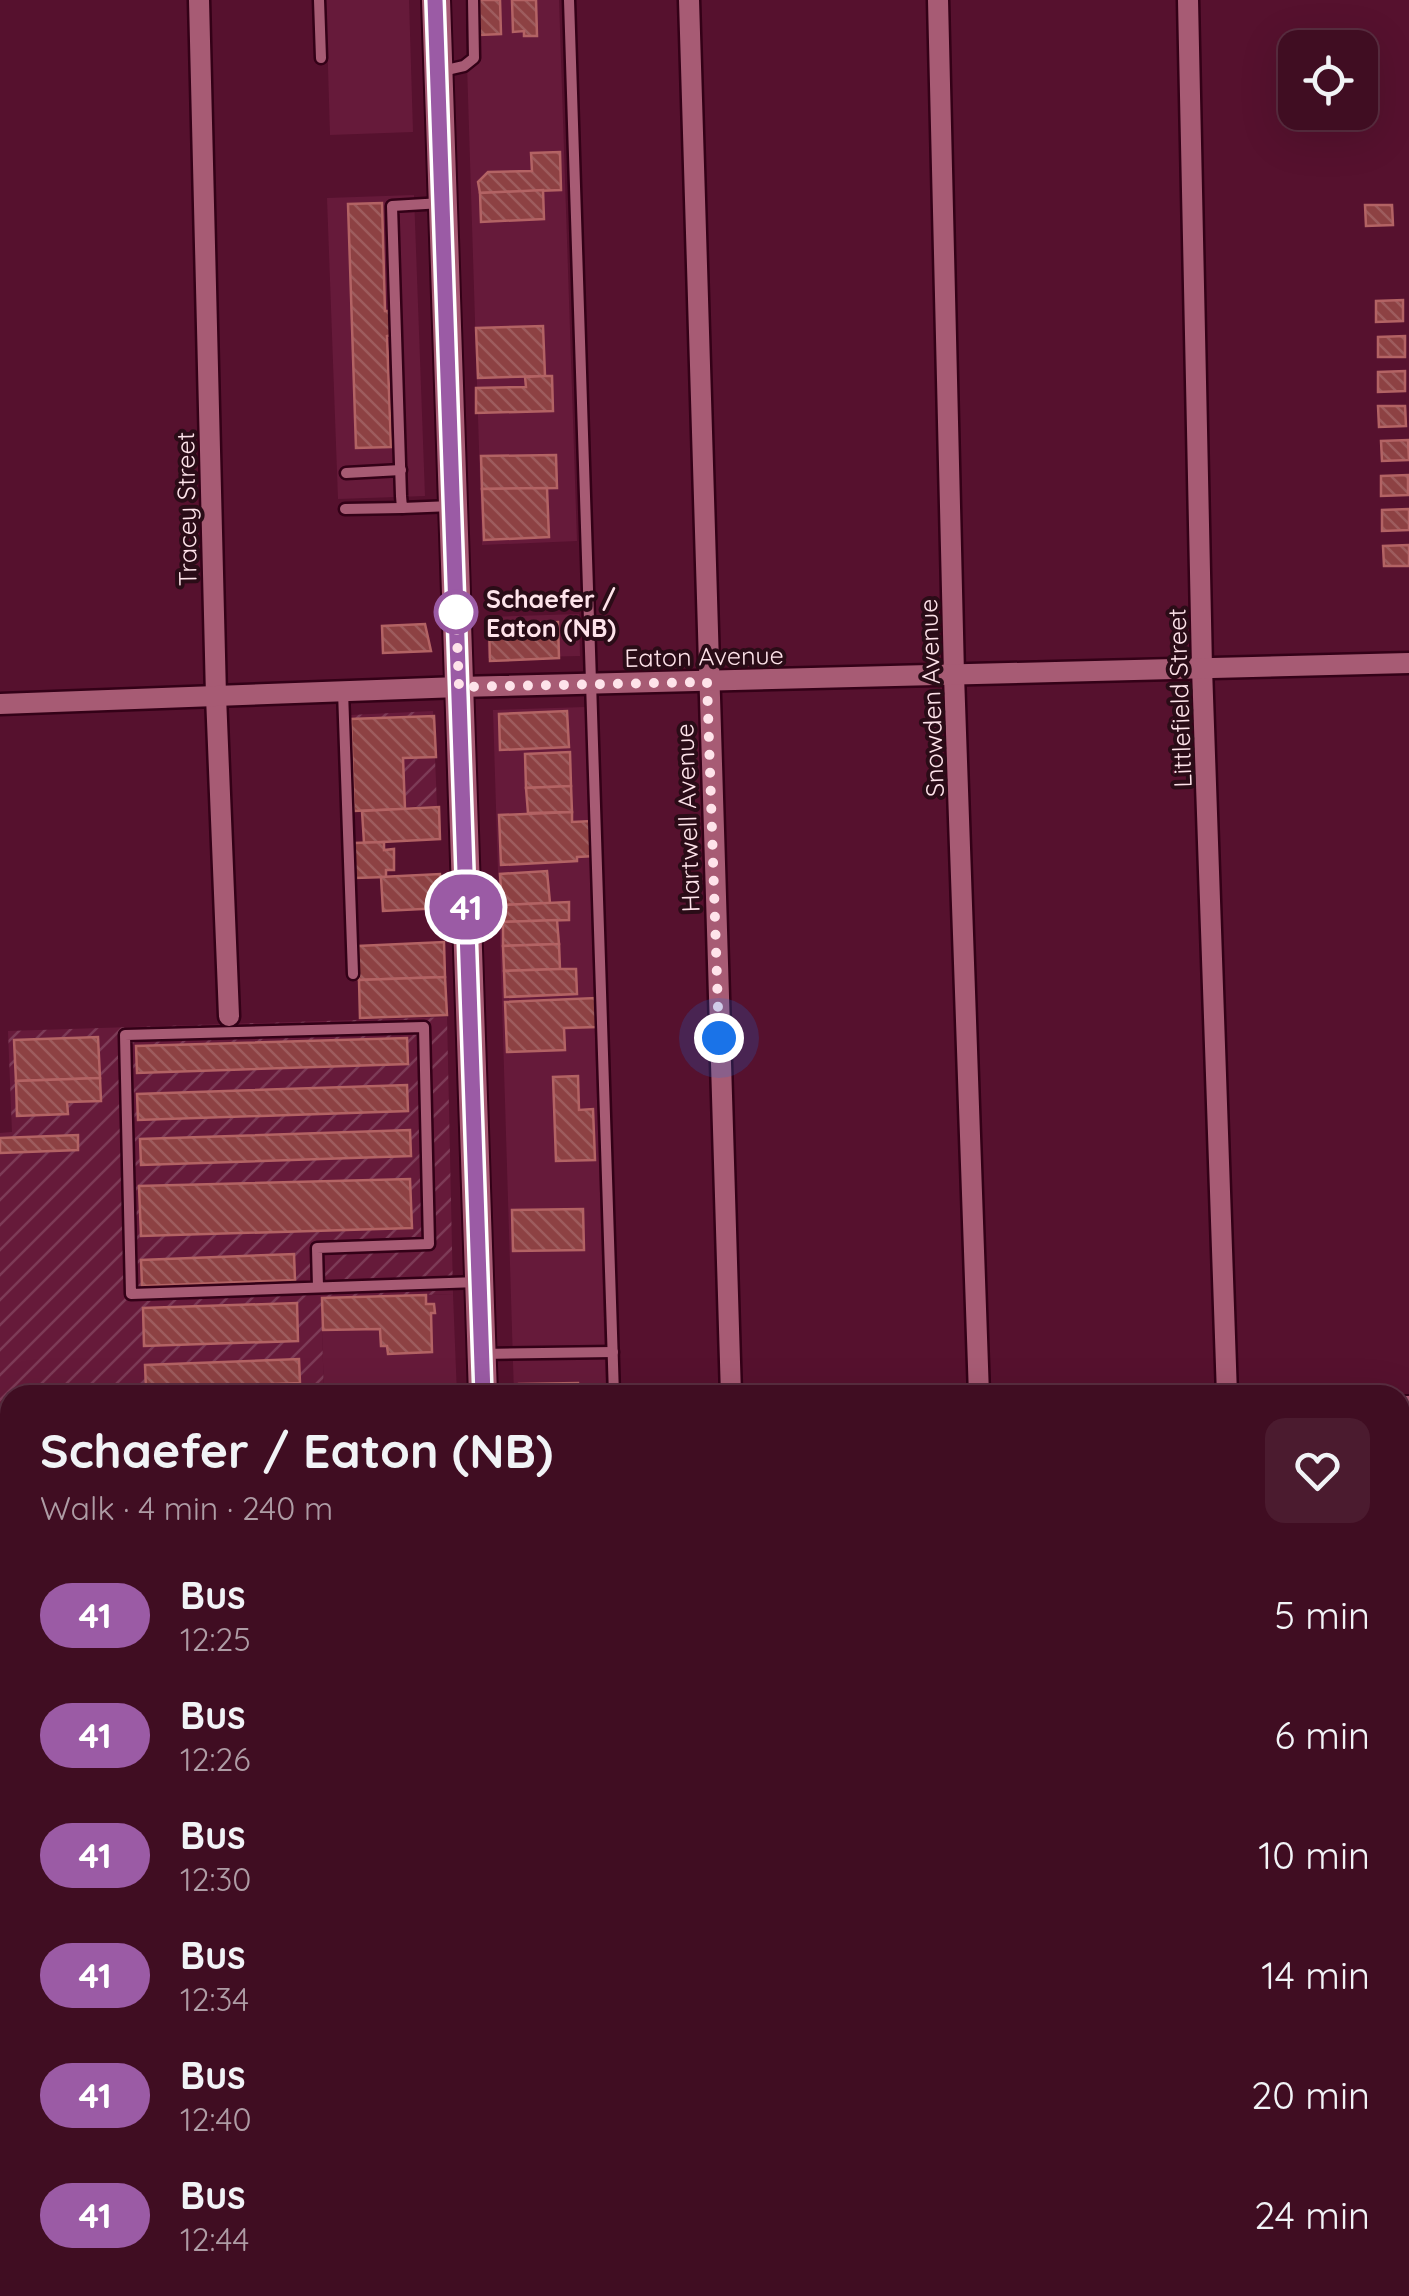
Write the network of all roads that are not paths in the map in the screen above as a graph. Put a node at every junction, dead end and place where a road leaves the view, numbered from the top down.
1 (198, 0) edge
2 (319, 0) edge
3 (436, 0) edge
4 (472, 0) edge
5 (569, 0) edge
6 (689, 0) edge
7 (938, 0) edge
8 (1188, 0) edge
9 (320, 58) dead end
10 (438, 72) junction
11 (442, 202) junction
12 (400, 470) junction
13 (346, 473) dead end
14 (453, 506) junction
15 (402, 508) junction
16 (345, 509) dead end
17 (1409, 663) edge
18 (1202, 668) junction
19 (954, 675) junction
20 (707, 682) junction
21 (590, 684) junction
22 (459, 687) junction
23 (343, 691) junction
24 (216, 696) junction
25 (0, 704) edge
26 (353, 974) dead end
27 (229, 1016) dead end
28 (479, 1282) junction
29 (318, 1288) junction
30 (613, 1352) junction
31 (482, 1354) junction
32 (483, 1385) edge
33 (614, 1385) edge
34 (730, 1385) edge
35 (979, 1385) edge
36 (1227, 1385) edge

1 - 24 street, Tracey Street
2 - 9 lane
3 - 10 street
4 - 10 lane
5 - 21 lane
6 - 20 street, Hartwell Avenue
7 - 19 street, Snowden Avenue
8 - 18 street, Littlefield Street
10 - 11 street
11 - 12 lane
11 - 14 street
12 - 13 lane
12 - 15 lane
14 - 15 lane
14 - 22 street
15 - 16 lane
17 - 18 street, Eaton Avenue
18 - 19 street, Eaton Avenue
18 - 36 street, Littlefield Street
19 - 20 street, Eaton Avenue
19 - 35 street, Snowden Avenue
20 - 21 street, Eaton Avenue
20 - 34 street, Hartwell Avenue
21 - 22 street, Eaton Avenue
21 - 30 lane
22 - 23 street, Eaton Avenue
22 - 28 street
23 - 24 street, Eaton Avenue
23 - 26 lane
24 - 25 street, Eaton Avenue
24 - 27 street, Tracey Street
28 - 29 lane
28 - 31 street
29 - 29 lane
30 - 31 lane
30 - 33 lane
31 - 32 street

